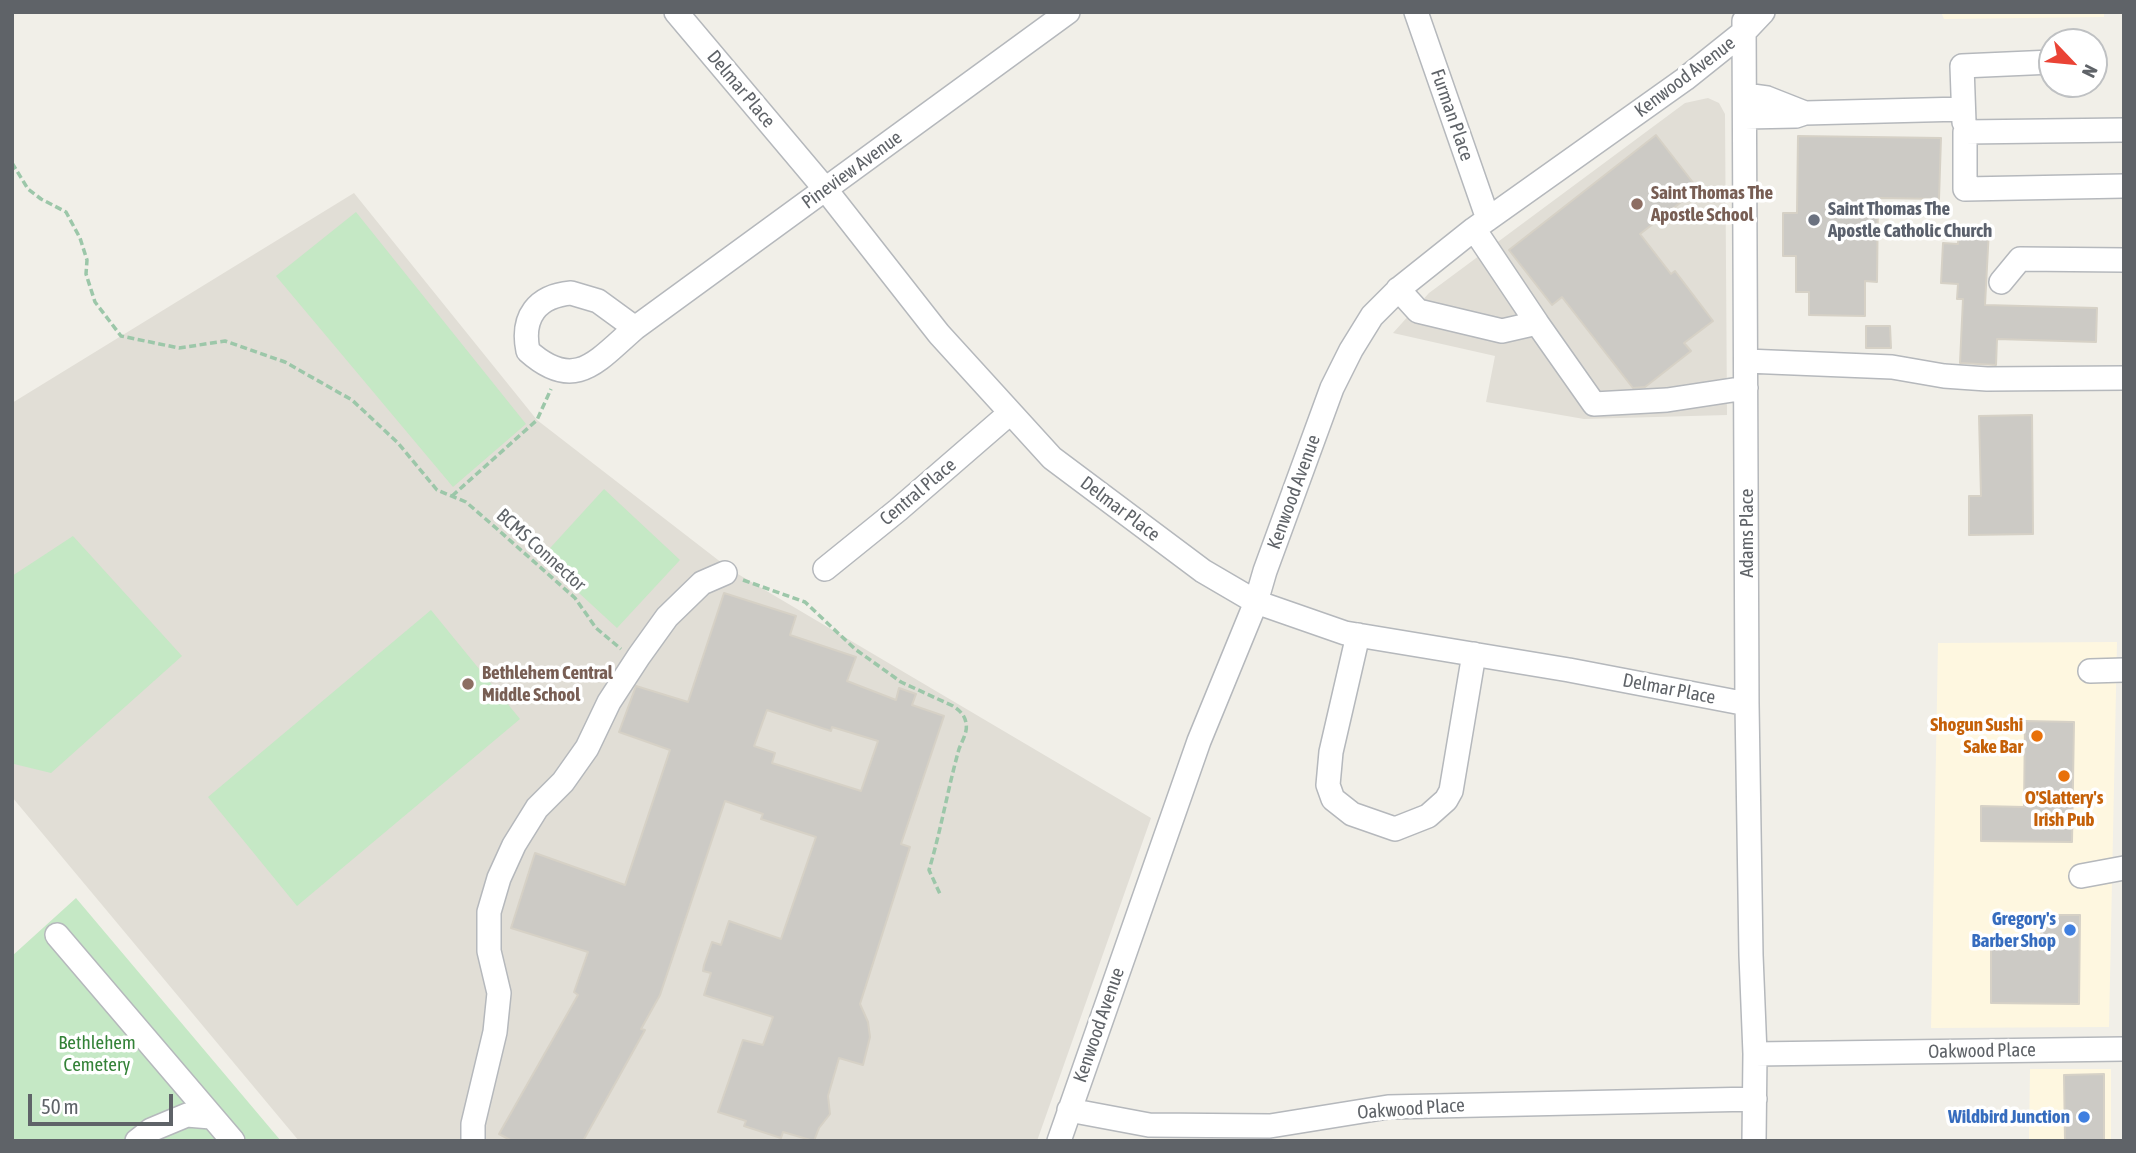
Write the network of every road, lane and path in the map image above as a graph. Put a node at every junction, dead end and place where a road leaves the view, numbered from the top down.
1 (676, 12) edge
2 (1068, 12) edge
3 (1416, 12) edge
4 (1763, 12) edge
5 (1744, 22) edge
6 (2038, 63) edge
7 (1745, 106) junction
8 (1964, 121) junction
9 (2124, 130) edge
10 (12, 163) edge
11 (2124, 186) edge
12 (826, 190) junction
13 (1481, 224) junction
14 (2124, 260) edge
15 (2001, 282) dead end
16 (1398, 289) junction
17 (1537, 323) junction
18 (635, 328) junction
19 (1746, 361) junction
20 (553, 370) junction
21 (2124, 378) edge
22 (1746, 388) junction
23 (1010, 413) junction
24 (452, 496) junction
25 (825, 569) dead end
26 (725, 573) joint
27 (1256, 602) junction
28 (1358, 635) junction
29 (1474, 654) junction
30 (635, 661) junction
31 (2124, 670) edge
32 (2090, 671) dead end
33 (1747, 704) junction
34 (2124, 868) edge
35 (2081, 876) dead end
36 (940, 894) dead end
37 (57, 935) dead end
38 (2124, 1049) edge
39 (1755, 1054) junction
40 (1755, 1098) junction
41 (1069, 1110) junction
42 (211, 1117) junction
43 (136, 1141) edge
44 (233, 1141) edge
45 (473, 1141) edge
46 (1059, 1141) edge
47 (1754, 1141) edge

1 - 12 street, Delmar Place
2 - 12 street, Pineview Avenue
3 - 13 street, Furman Place
4 - 5 street, Kenwood Avenue
5 - 7 street, Adams Place
5 - 13 street, Kenwood Avenue
6 - 8 street
7 - 8 street
7 - 19 street, Adams Place
8 - 9 street
8 - 11 street
10 - 24 path, BCMS Connector
12 - 18 street, Pineview Avenue
12 - 23 street, Delmar Place
13 - 16 street, Kenwood Avenue
13 - 17 street, Furman Place
14 - 15 street
16 - 17 street
16 - 27 street, Kenwood Avenue
17 - 22 street, Furman Place
18 - 20 street, Pineview Avenue
18 - 20 street
19 - 21 street
19 - 22 street, Adams Place
20 - 24 path
22 - 33 street, Adams Place
23 - 25 street, Central Place
23 - 27 street, Delmar Place
24 - 30 path, BCMS Connector
26 - 30 street
26 - 36 path
27 - 28 street, Delmar Place
27 - 41 street, Kenwood Avenue
28 - 29 street, Delmar Place
28 - 29 street
29 - 33 street, Delmar Place
30 - 45 street
31 - 32 street
33 - 39 street, Adams Place
34 - 35 street
37 - 42 street
38 - 39 street, Oakwood Place
39 - 40 street, Adams Place
40 - 41 street, Oakwood Place
40 - 47 street, Adams Place
41 - 46 street, Kenwood Avenue
42 - 43 street
42 - 44 street

